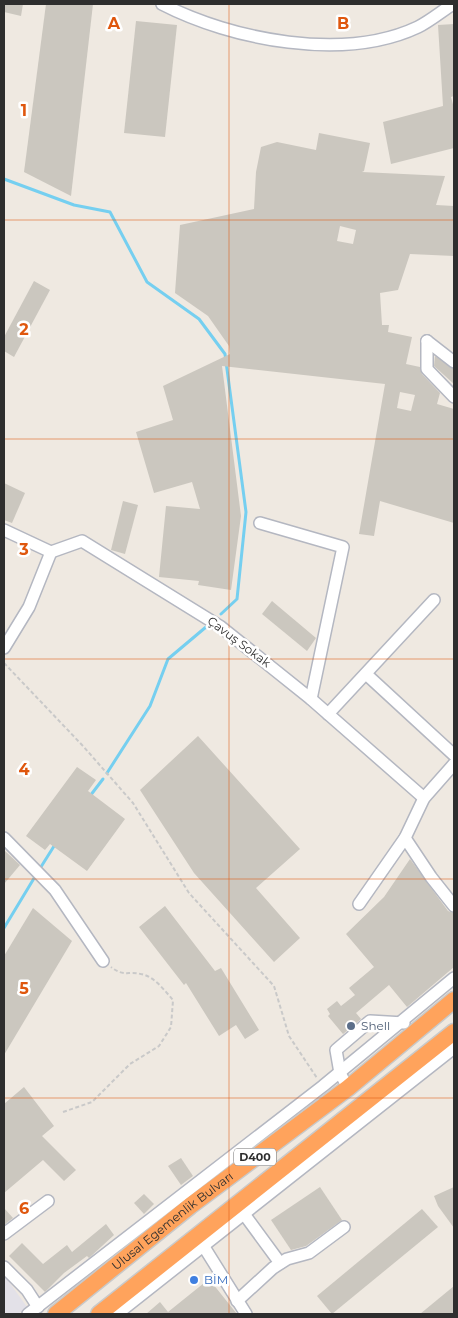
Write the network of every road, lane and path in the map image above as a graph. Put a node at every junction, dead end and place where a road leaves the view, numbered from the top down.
1 (162, 4) edge
2 (453, 4) edge
3 (454, 362) edge
4 (454, 397) edge
5 (260, 523) dead end
6 (4, 530) edge
7 (51, 552) junction
8 (434, 600) dead end
9 (4, 648) edge
10 (4, 664) edge
11 (366, 674) junction
12 (311, 700) junction
13 (328, 714) junction
14 (454, 755) edge
15 (454, 764) edge
16 (424, 798) junction
17 (4, 838) edge
18 (405, 838) junction
19 (359, 904) dead end
20 (454, 906) edge
21 (103, 961) joint
22 (454, 978) edge
23 (454, 1000) edge
24 (408, 1028) junction
25 (454, 1032) edge
26 (454, 1048) edge
27 (340, 1073) junction
28 (323, 1086) junction
29 (348, 1088) junction
30 (63, 1112) dead end
31 (48, 1201) dead end
32 (244, 1214) junction
33 (344, 1227) dead end
34 (4, 1234) edge
35 (200, 1240) junction
36 (280, 1263) junction
37 (4, 1267) edge
38 (237, 1301) junction
39 (32, 1312) edge
40 (56, 1314) edge
41 (99, 1314) edge
42 (117, 1314) edge
43 (246, 1314) edge

1 - 2 street
3 - 4 street
5 - 12 street
6 - 7 street
7 - 9 street
7 - 12 street, Çavuş Sokak
8 - 11 street
10 - 28 path
11 - 13 street
11 - 14 street
12 - 13 street, Çavuş Sokak
13 - 16 street, Çavuş Sokak
15 - 16 street
16 - 18 street
17 - 21 street
18 - 19 street
18 - 20 street
21 - 30 path
22 - 24 street
23 - 24 highway, Ulusal Egemenlik Bulvarı / D400
24 - 27 street
24 - 27 street
24 - 29 highway, Ulusal Egemenlik Bulvarı / D400
25 - 35 highway, Ulusal Egemenlik Bulvarı / D400
26 - 32 street
27 - 28 street
27 - 29 street
28 - 39 street
29 - 40 highway, Ulusal Egemenlik Bulvarı / D400
31 - 34 street
32 - 35 street
32 - 36 street
33 - 36 street
35 - 38 street
35 - 41 highway, Ulusal Egemenlik Bulvarı / D400
35 - 42 street
36 - 38 street
37 - 39 street
38 - 43 street

